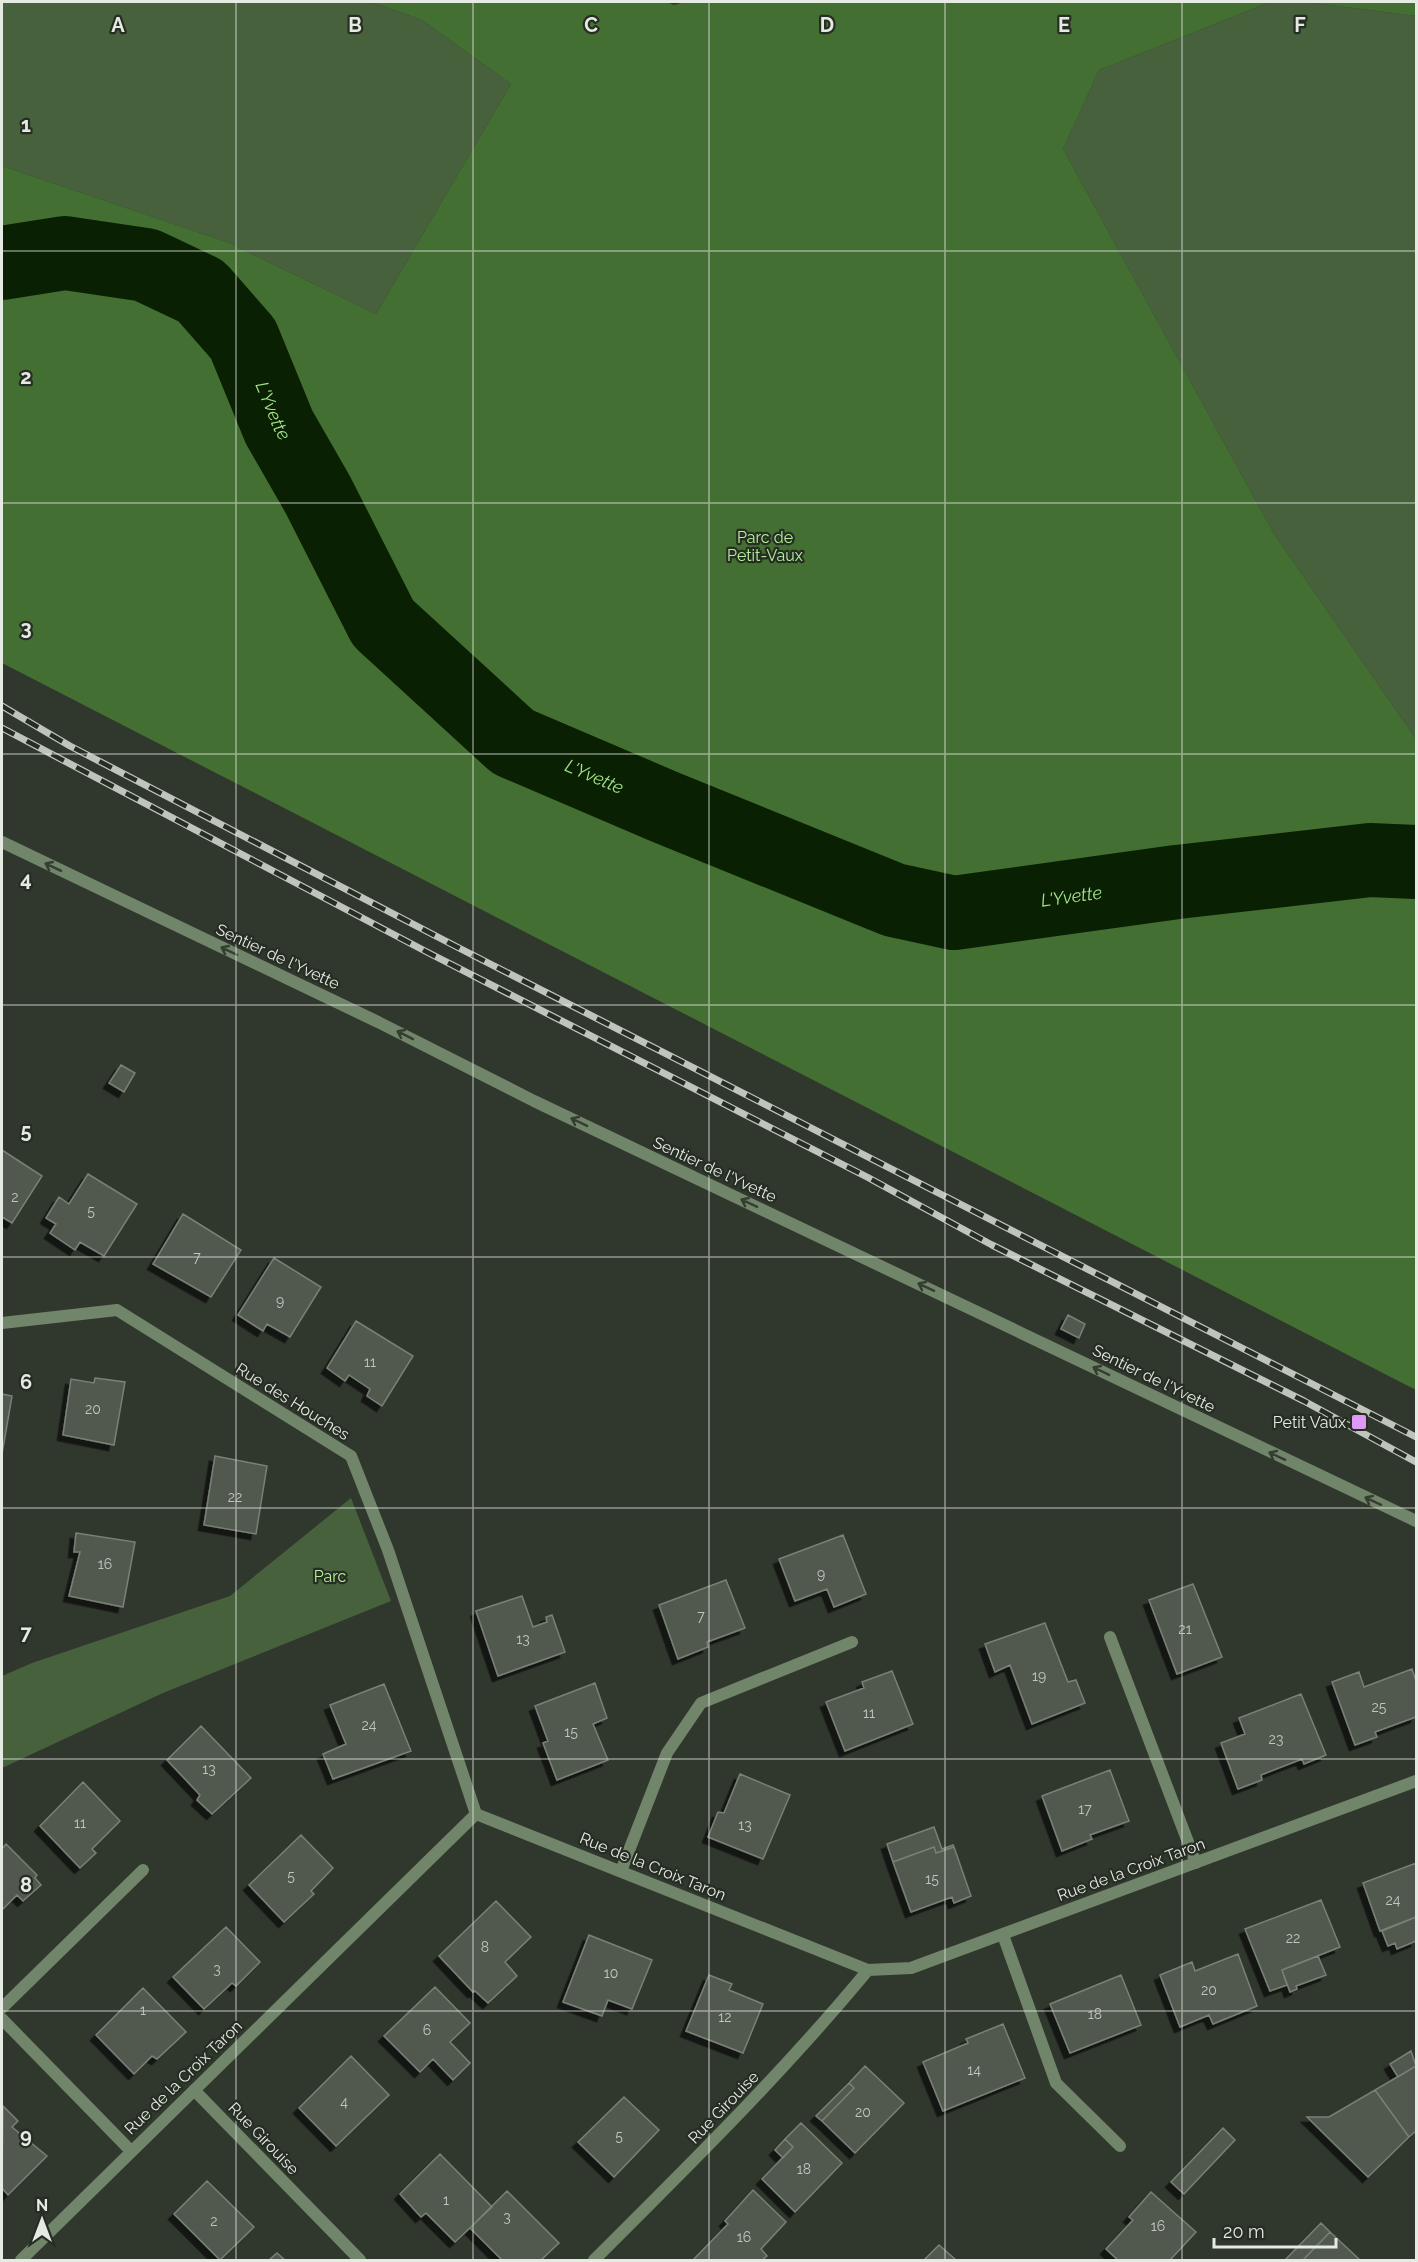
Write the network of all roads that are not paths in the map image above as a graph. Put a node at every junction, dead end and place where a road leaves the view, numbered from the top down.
1 (2, 842) edge
2 (2, 1323) edge
3 (1416, 1521) edge
4 (1110, 1637) dead end
5 (852, 1642) dead end
6 (1416, 1781) edge
7 (476, 1814) junction
8 (1196, 1863) junction
9 (143, 1870) dead end
10 (621, 1871) junction
11 (1003, 1935) junction
12 (868, 1970) junction
13 (2, 2008) edge
14 (2, 2019) edge
15 (194, 2090) junction
16 (1120, 2146) dead end
17 (131, 2151) junction
18 (21, 2260) edge
19 (360, 2260) edge
20 (594, 2260) edge

3 -> 1 street, Sentier de l'Yvette
2 - 7 street, Rue des Houches
4 - 8 street
5 - 10 street
6 - 8 street, Rue de la Croix Taron
7 - 10 street, Rue de la Croix Taron
7 - 15 street, Rue de la Croix Taron
8 - 11 street, Rue de la Croix Taron
9 - 13 street
10 - 12 street, Rue de la Croix Taron
11 - 12 street, Rue de la Croix Taron
11 - 16 street
12 - 20 street, Rue Girouise
14 - 17 street
15 - 17 street, Rue de la Croix Taron
15 - 19 street, Rue Girouise
17 - 18 street, Rue de la Croix Taron

